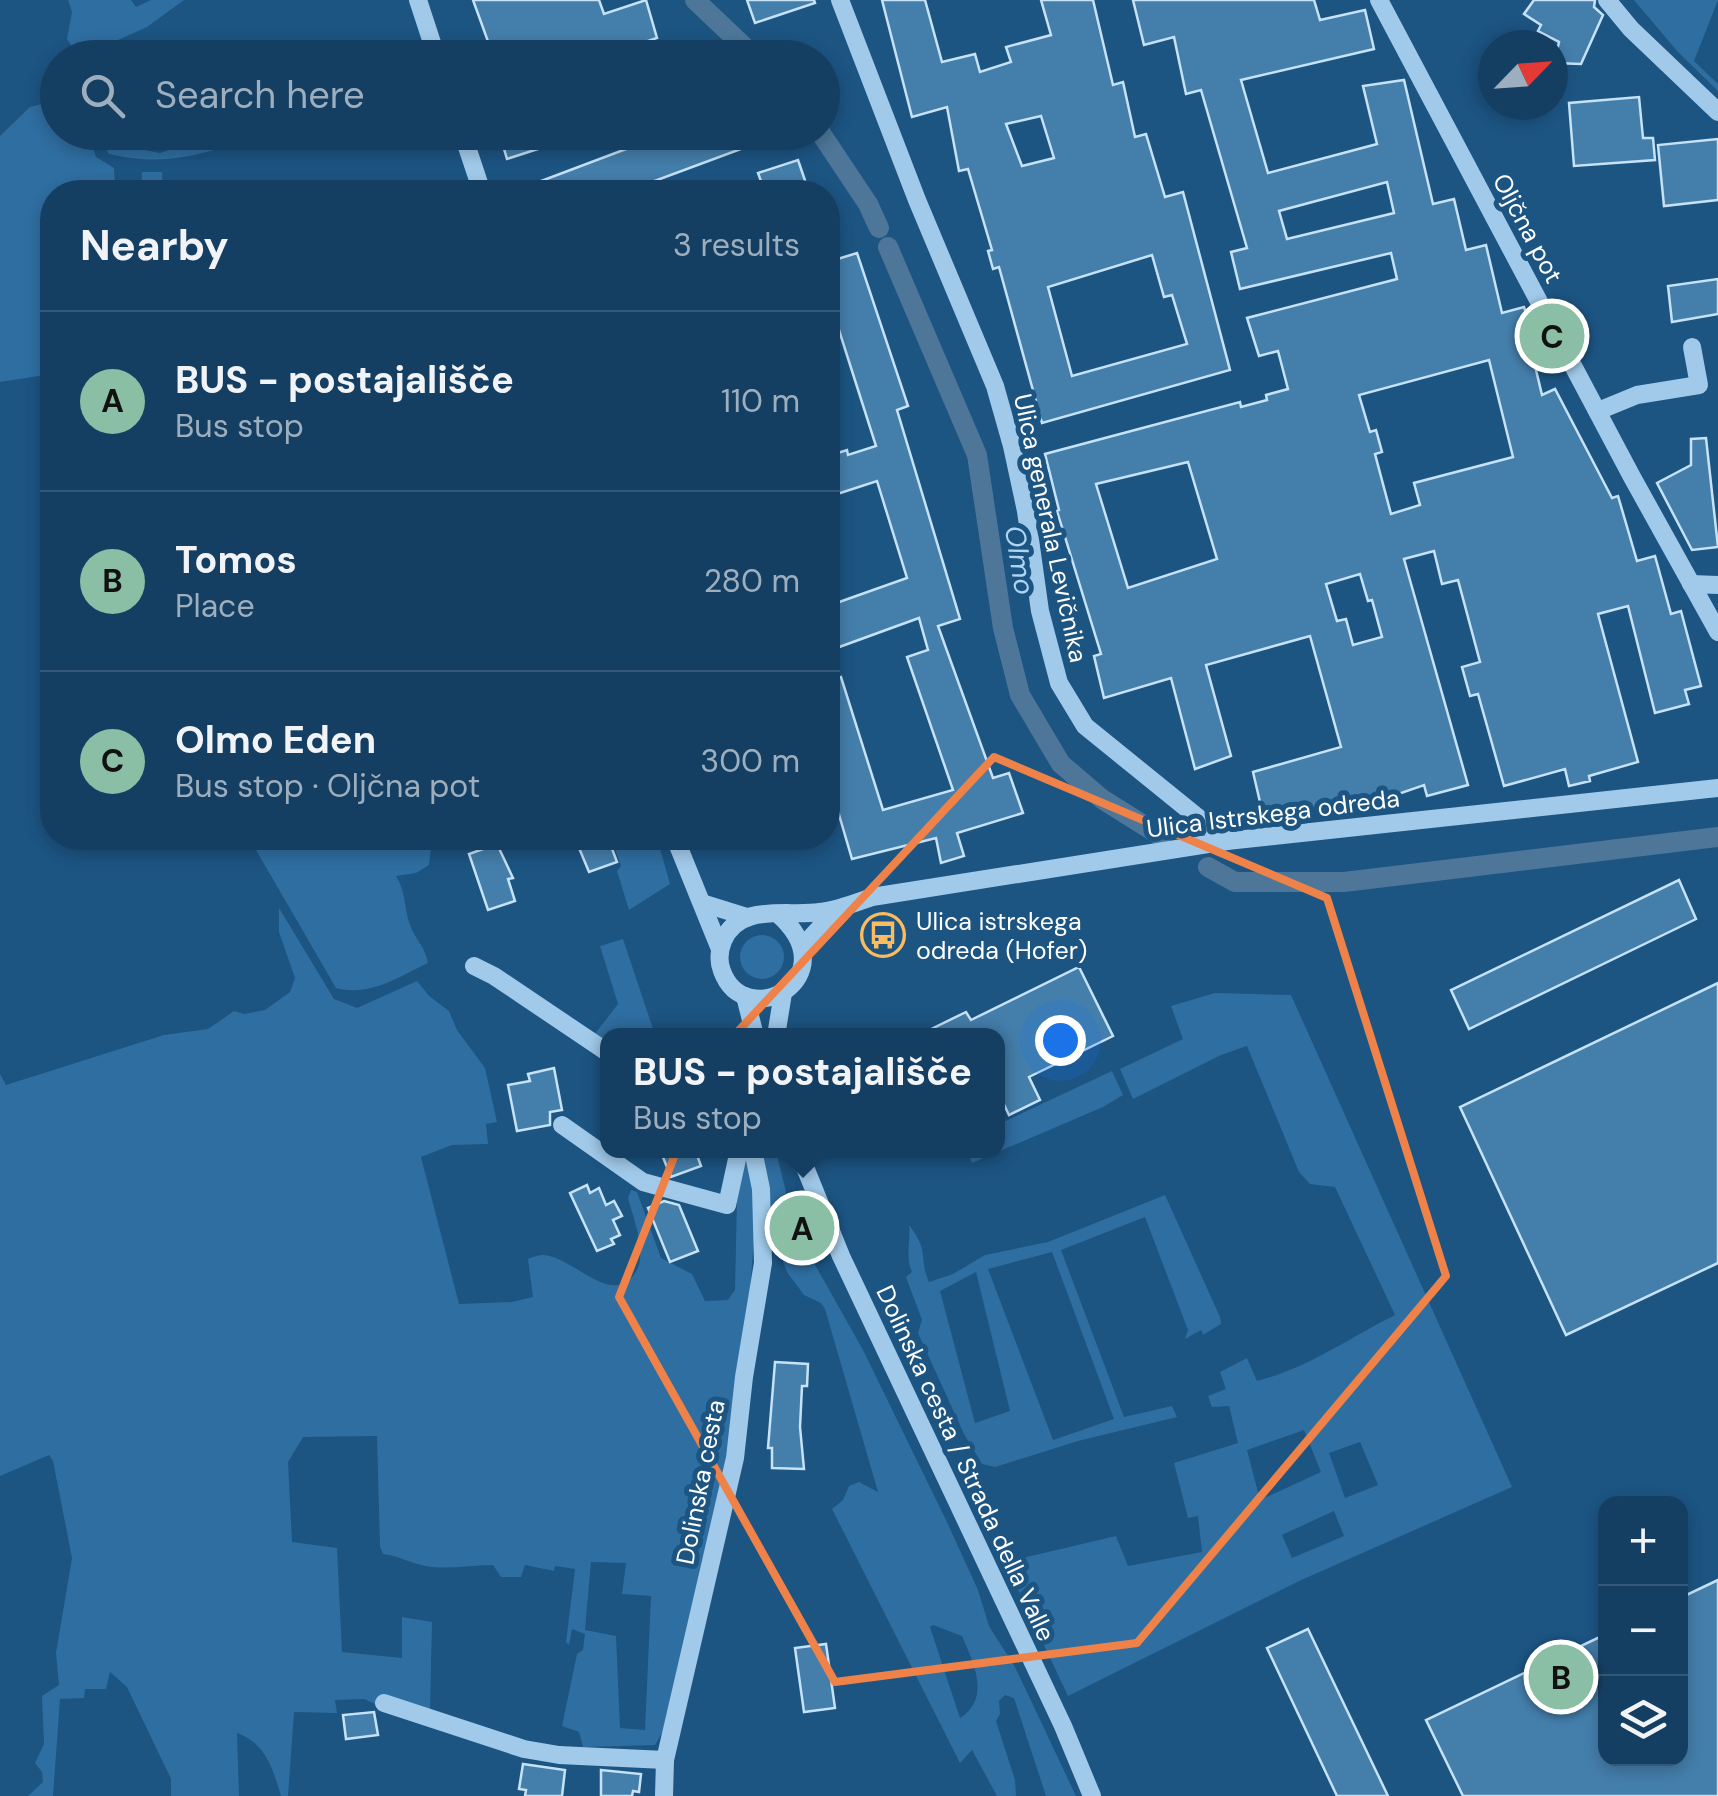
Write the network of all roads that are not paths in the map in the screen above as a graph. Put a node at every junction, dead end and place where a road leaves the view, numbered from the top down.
1 (418, 0) edge
2 (840, 0) edge
3 (1379, 0) edge
4 (1607, 0) edge
5 (431, 40) edge
6 (1718, 112) edge
7 (468, 150) edge
8 (478, 180) edge
9 (1692, 347) dead end
10 (1598, 411) junction
11 (1691, 584) junction
12 (1718, 585) edge
13 (1718, 632) edge
14 (1718, 788) edge
15 (1227, 841) junction
16 (679, 850) edge
17 (702, 902) junction
18 (838, 908) junction
19 (778, 914) junction
20 (747, 916) junction
21 (803, 946) junction
22 (720, 948) junction
23 (474, 966) dead end
24 (783, 993) junction
25 (745, 996) junction
26 (753, 1028) edge
27 (777, 1028) edge
28 (600, 1047) edge
29 (562, 1126) dead end
30 (600, 1152) edge
31 (608, 1158) edge
32 (737, 1158) edge
33 (755, 1158) edge
34 (801, 1158) edge
35 (384, 1703) dead end
36 (664, 1760) junction
37 (664, 1796) edge
38 (1092, 1796) edge

1 - 5 street
2 - 15 street, Ulica generala Levičnika
3 - 10 street, Oljčna pot
4 - 6 street
7 - 8 street
9 - 10 street
10 - 11 street, Oljčna pot
11 - 12 street
11 - 13 street, Oljčna pot
14 - 15 street, Ulica Istrskega odreda
15 - 18 street, Ulica Istrskega odreda
16 - 17 street
17 - 20 street
17 - 22 street
18 - 19 street
18 - 21 street
19 - 20 street
19 - 21 street
20 - 22 street
21 - 24 street
22 - 25 street
23 - 28 street
24 - 25 street
24 - 27 street
25 - 26 street
29 - 30 street
31 - 32 street
33 - 36 street, Dolinska cesta
34 - 38 street, Dolinska cesta / Strada della Valle
35 - 36 street
36 - 37 street, Dolinska cesta

